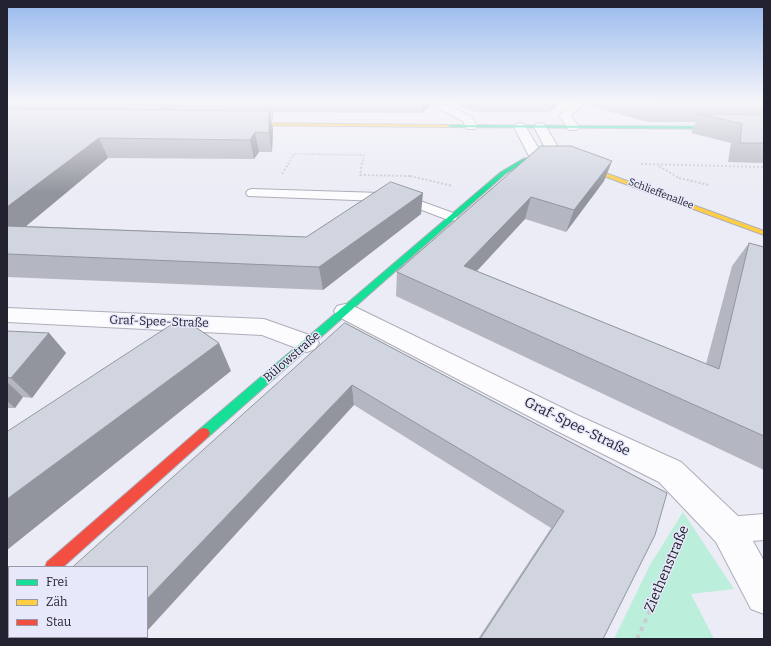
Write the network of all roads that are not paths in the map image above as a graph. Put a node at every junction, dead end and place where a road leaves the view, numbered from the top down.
1 (524, 133) edge
2 (543, 133) edge
3 (536, 156) junction
4 (557, 157) junction
5 (252, 193) dead end
6 (451, 217) junction
7 (764, 233) edge
8 (345, 311) junction
9 (7, 316) edge
10 (307, 343) junction
11 (764, 527) edge
12 (728, 530) junction
13 (53, 566) edge
14 (764, 596) edge

1 - 3 street
2 - 4 street
3 - 4 street, Bülowstraße
3 - 6 street, Bülowstraße
4 - 7 street, Schlieffenallee
5 - 6 lane
6 - 8 street, Bülowstraße
8 - 10 street, Bülowstraße
8 - 12 street, Graf-Spee-Straße
9 - 10 street, Graf-Spee-Straße
10 - 13 street, Bülowstraße
11 - 12 lane
12 - 14 street, Graf-Spee-Straße

